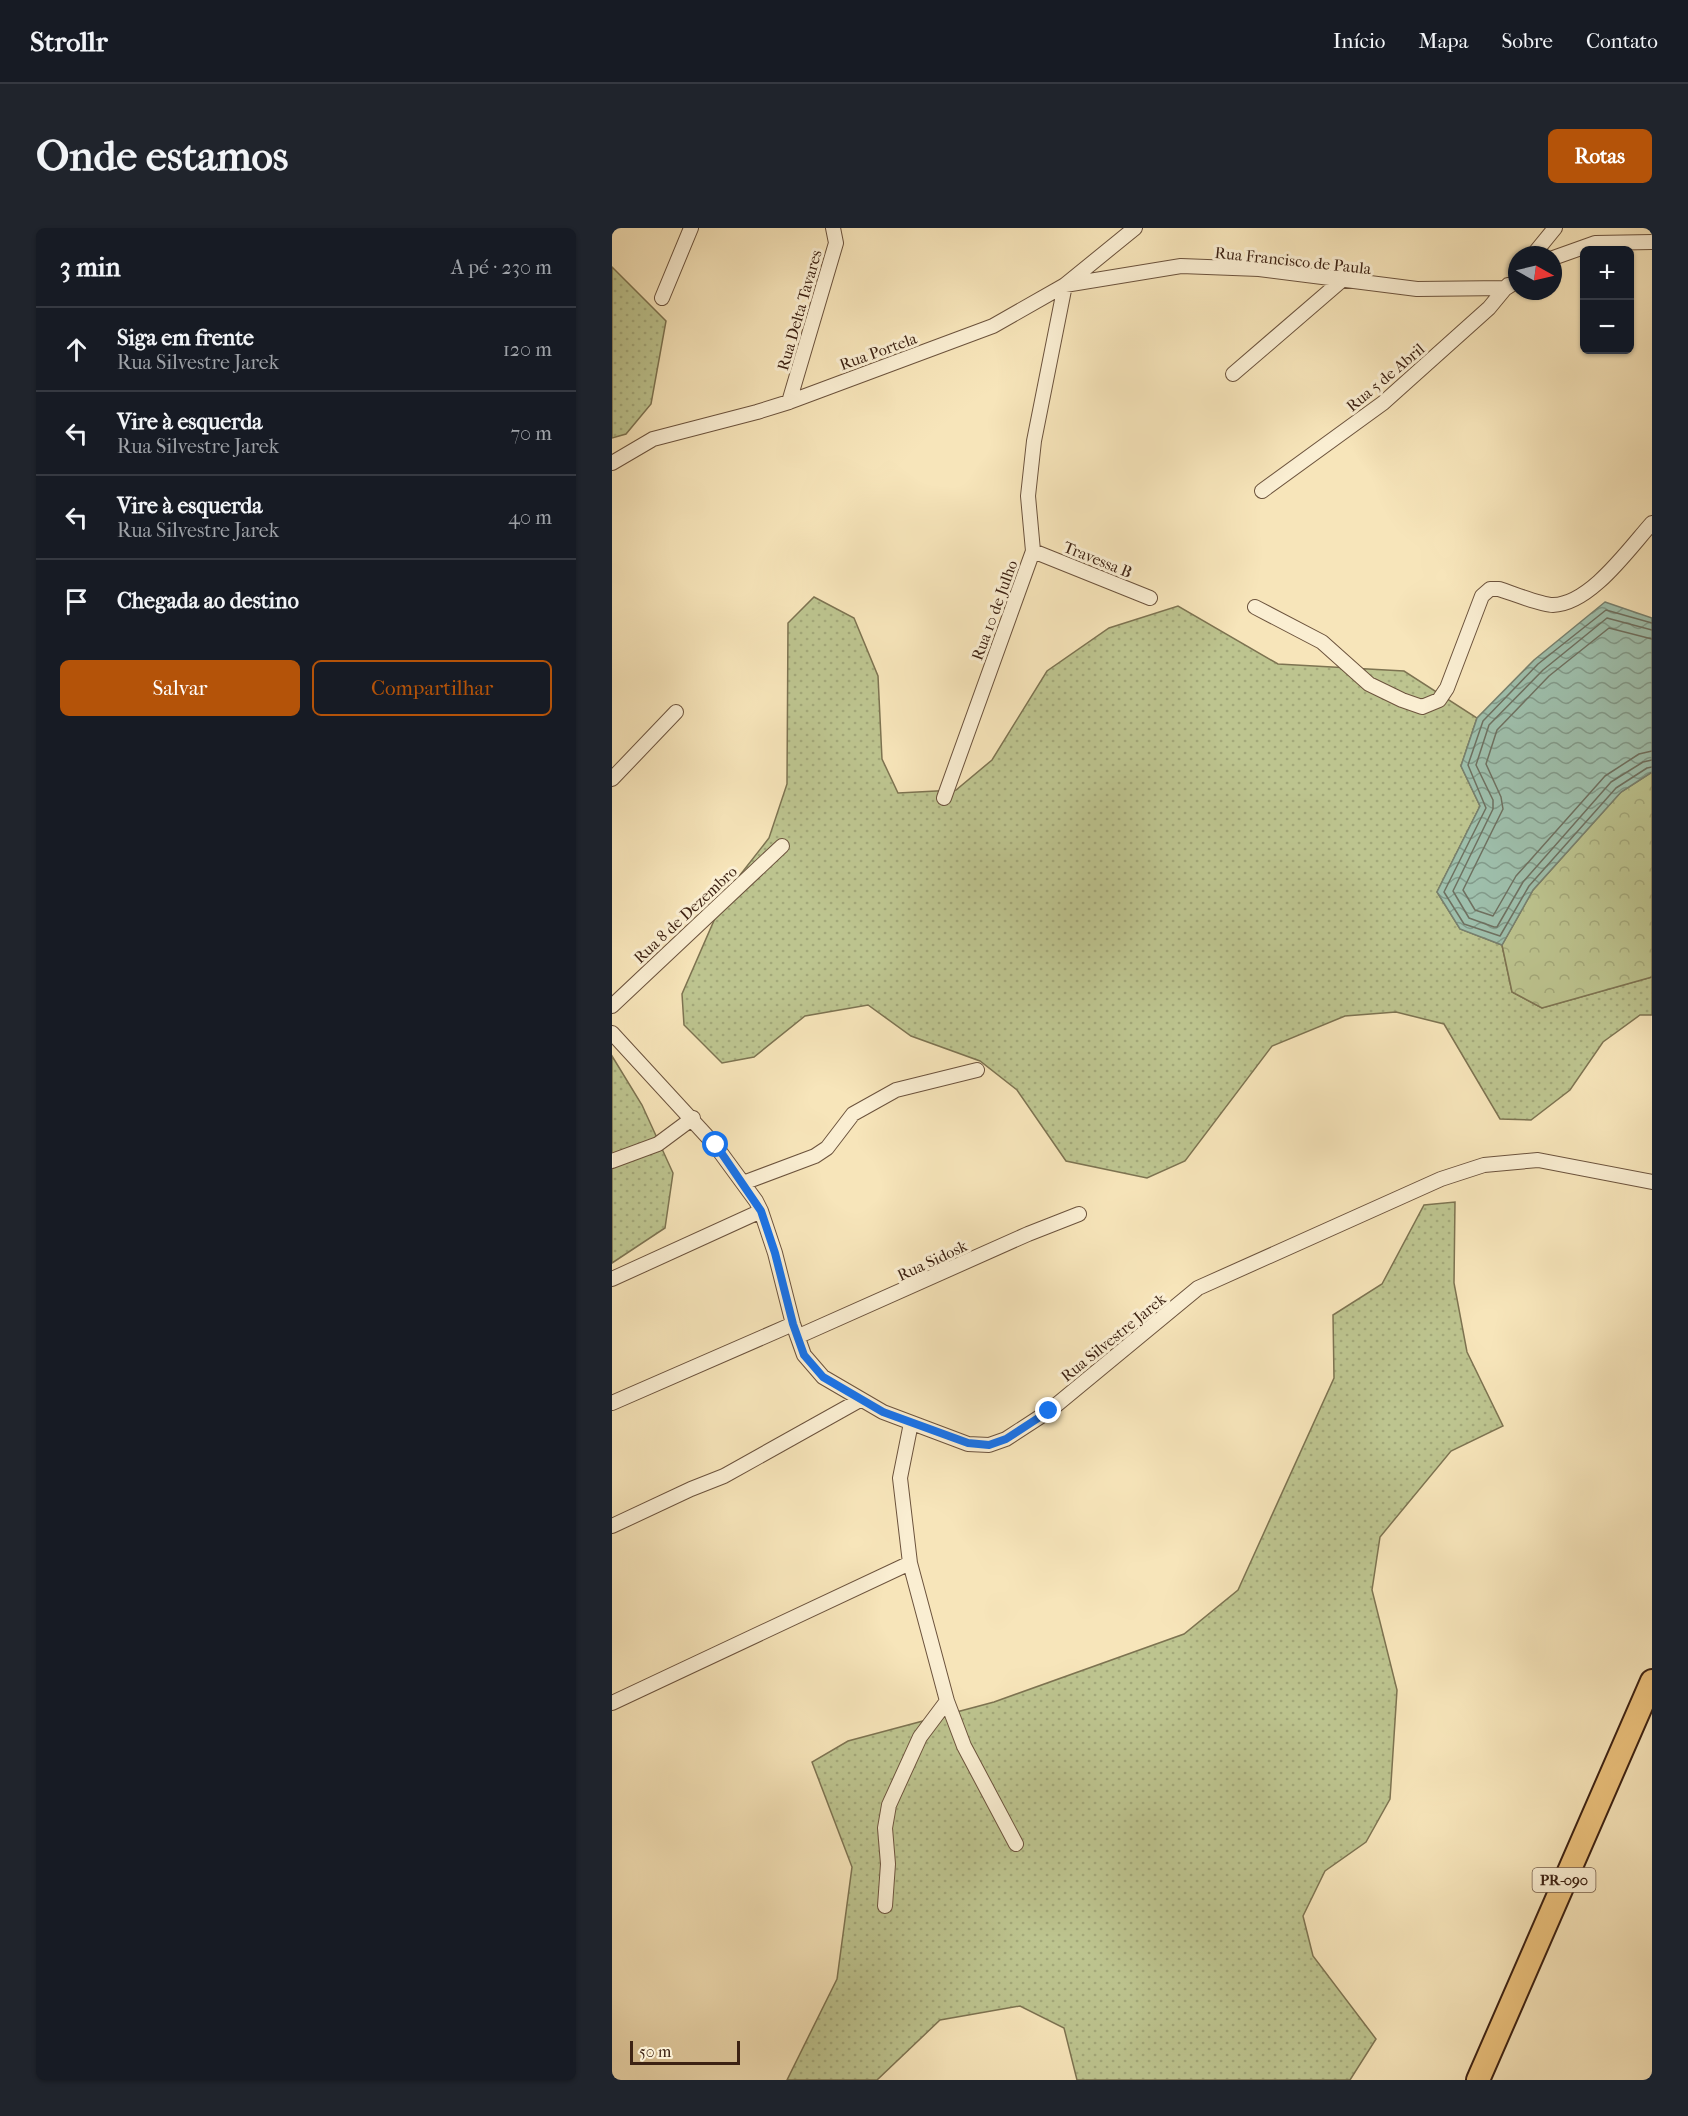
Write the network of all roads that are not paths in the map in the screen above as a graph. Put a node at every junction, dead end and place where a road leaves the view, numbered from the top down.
1 (692, 228) edge
2 (833, 228) edge
3 (1135, 228) edge
4 (1555, 228) edge
5 (1652, 242) edge
6 (1540, 246) edge
7 (1562, 255) edge
8 (1341, 281) junction
9 (1508, 284) edge
10 (1065, 285) junction
11 (1508, 287) edge
12 (662, 298) dead end
13 (1233, 374) dead end
14 (789, 402) junction
15 (612, 463) edge
16 (1262, 491) dead end
17 (1652, 524) edge
18 (1033, 551) junction
19 (1150, 598) dead end
20 (1255, 607) dead end
21 (676, 712) dead end
22 (612, 779) edge
23 (944, 798) dead end
24 (782, 846) dead end
25 (612, 1006) edge
26 (612, 1033) edge
27 (977, 1070) dead end
28 (693, 1118) junction
29 (612, 1161) edge
30 (1652, 1182) edge
31 (743, 1183) junction
32 (761, 1211) junction
33 (1079, 1214) dead end
34 (612, 1279) edge
35 (796, 1330) junction
36 (860, 1400) junction
37 (612, 1403) edge
38 (911, 1423) junction
39 (612, 1526) edge
40 (910, 1563) junction
41 (1652, 1681) edge
42 (946, 1701) junction
43 (612, 1703) edge
44 (1016, 1844) dead end
45 (885, 1906) dead end
46 (1478, 2080) edge

1 - 12 street
2 - 14 street, Rua Delta Tavares
3 - 10 street, Rua Portela
4 - 6 street
5 - 7 street
8 - 9 street, Rua Francisco de Paula
8 - 10 street, Rua Francisco de Paula
8 - 13 street
10 - 14 street, Rua Portela
10 - 18 street, Rua 10 de Julho
11 - 16 street, Rua 5 de Abril
14 - 15 street, Rua Portela
17 - 20 street
18 - 19 street, Travessa B
18 - 23 street, Rua 10 de Julho
21 - 22 street
24 - 25 street, Rua 8 de Dezembro
26 - 28 street, Rua Silvestre Jarek
27 - 31 street
28 - 29 street
28 - 31 street, Rua Silvestre Jarek
30 - 38 street, Rua Silvestre Jarek
31 - 32 street, Rua Silvestre Jarek
32 - 34 street
32 - 35 street, Rua Silvestre Jarek
33 - 35 street, Rua Sidosk
35 - 36 street, Rua Silvestre Jarek
35 - 37 street, Rua Sidosk
36 - 38 street, Rua Silvestre Jarek
36 - 39 street
38 - 40 street
40 - 42 street
40 - 43 street
41 - 46 main road, PR-090
42 - 44 street
42 - 45 street

